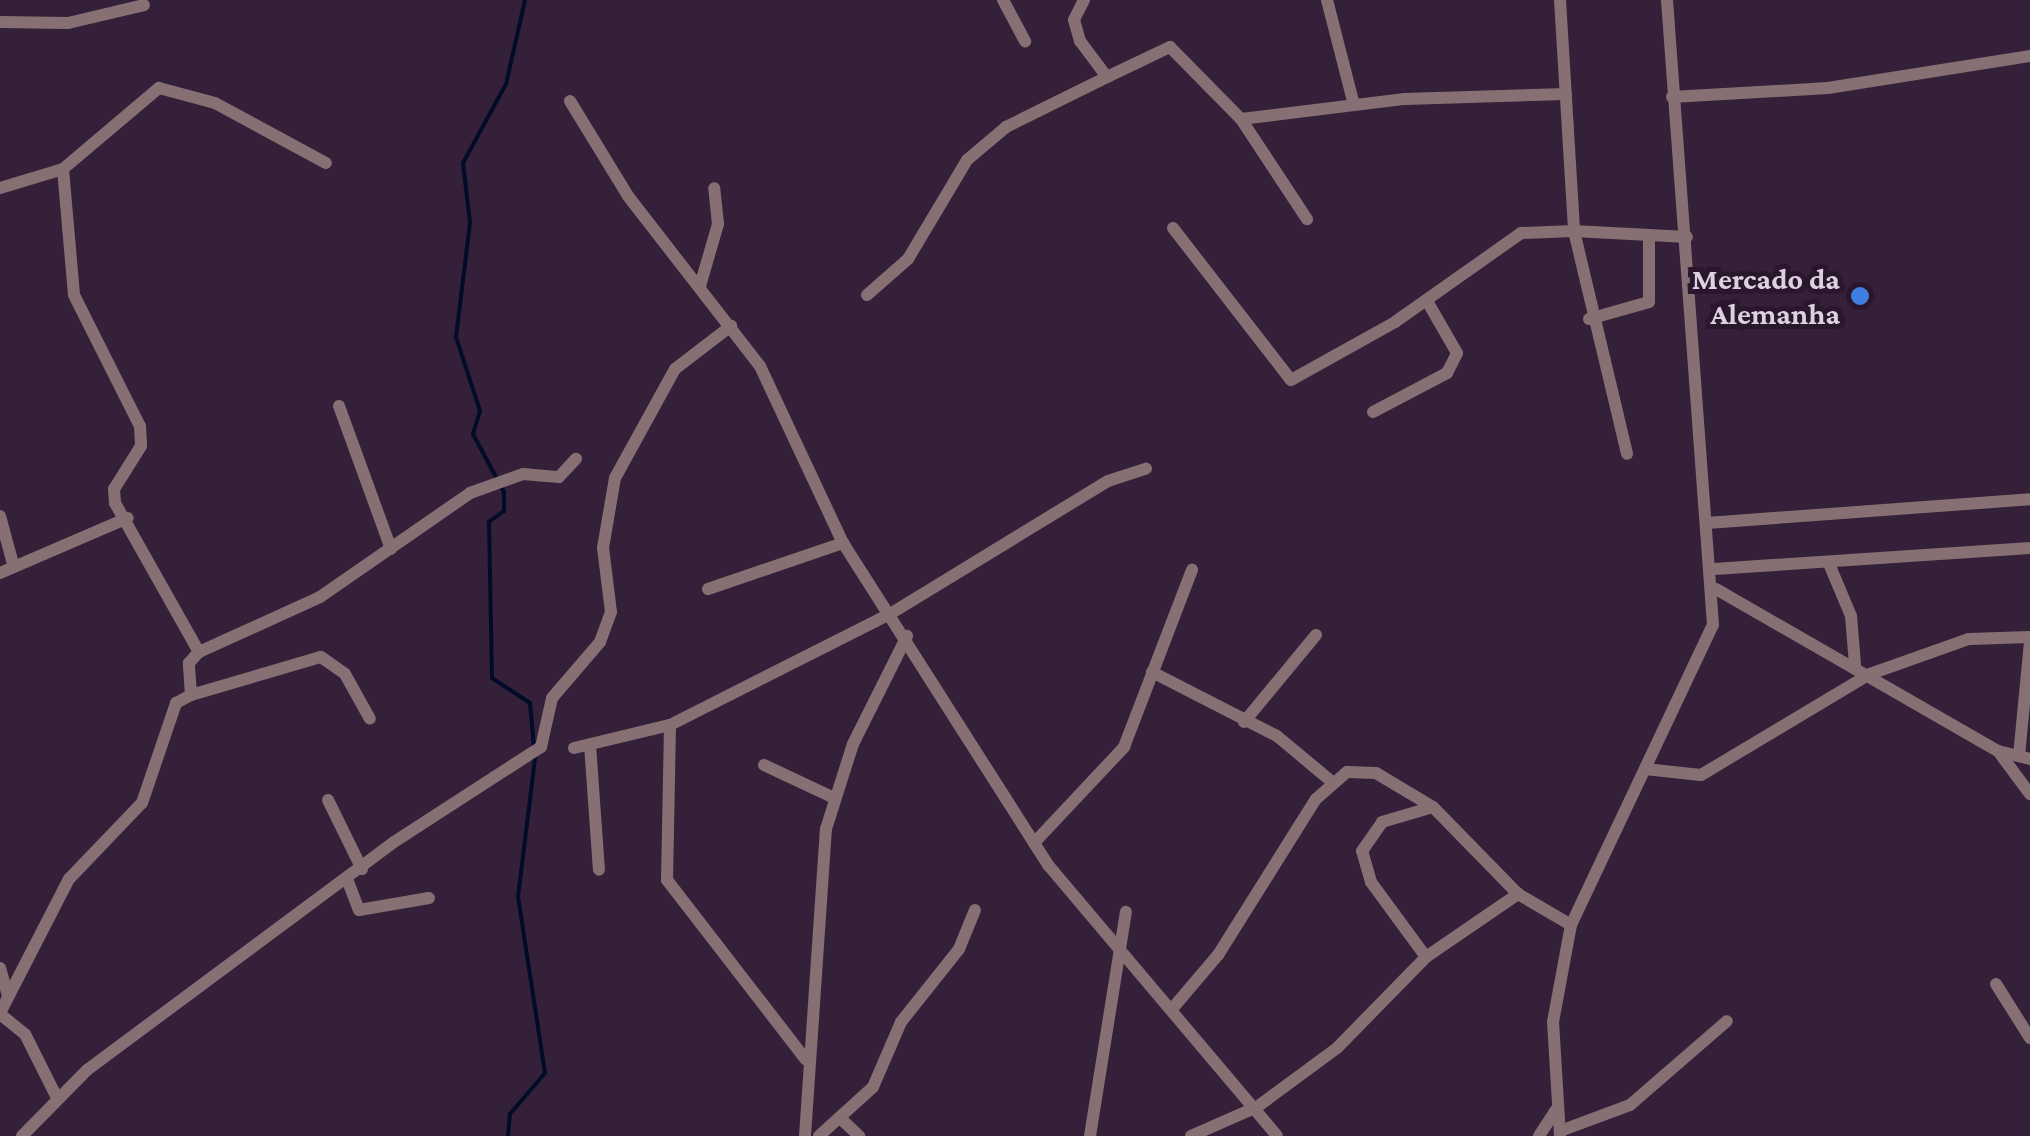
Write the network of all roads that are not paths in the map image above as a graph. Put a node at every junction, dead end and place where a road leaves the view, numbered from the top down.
1 (1003, 0) edge
2 (1084, 0) edge
3 (1327, 0) edge
4 (1560, 0) edge
5 (1667, 0) edge
6 (144, 5) dead end
7 (0, 22) edge
8 (1025, 40) dead end
9 (2030, 56) edge
10 (1108, 77) junction
11 (1566, 94) junction
12 (1672, 97) junction
13 (570, 101) dead end
14 (1354, 105) junction
15 (1241, 120) junction
16 (326, 163) dead end
17 (63, 169) junction
18 (0, 188) edge
19 (714, 188) dead end
20 (1307, 218) dead end
21 (1173, 228) dead end
22 (1574, 230) junction
23 (1649, 237) junction
24 (1686, 237) junction
25 (700, 286) junction
26 (868, 295) dead end
27 (1427, 301) junction
28 (1589, 319) junction
29 (730, 326) junction
30 (338, 406) dead end
31 (1373, 412) dead end
32 (1627, 454) dead end
33 (576, 459) dead end
34 (1146, 469) dead end
35 (2030, 499) edge
36 (0, 516) edge
37 (128, 518) junction
38 (1708, 523) junction
39 (843, 543) junction
40 (391, 548) junction
41 (2030, 548) edge
42 (12, 564) junction
43 (1830, 566) junction
44 (1714, 569) junction
45 (1192, 570) dead end
46 (0, 573) edge
47 (708, 589) dead end
48 (1716, 589) junction
49 (890, 614) junction
50 (1316, 635) dead end
51 (907, 636) junction
52 (2030, 639) edge
53 (199, 652) junction
54 (1855, 665) junction
55 (1152, 672) junction
56 (1870, 674) junction
57 (191, 696) junction
58 (370, 719) dead end
59 (1244, 722) junction
60 (670, 725) junction
61 (590, 745) junction
62 (574, 748) dead end
63 (1998, 751) junction
64 (2024, 757) edge
65 (764, 765) dead end
66 (1646, 769) junction
67 (1330, 780) junction
68 (2030, 794) edge
69 (832, 797) junction
70 (328, 800) dead end
71 (1433, 808) junction
72 (1034, 843) junction
73 (362, 869) junction
74 (599, 870) dead end
75 (347, 879) junction
76 (1518, 894) junction
77 (429, 898) dead end
78 (975, 910) dead end
79 (1126, 912) dead end
80 (1570, 925) junction
81 (1114, 949) junction
82 (1426, 957) junction
83 (0, 968) edge
84 (1996, 984) dead end
85 (8, 996) junction
86 (1172, 1009) junction
87 (0, 1013) edge
88 (1728, 1021) dead end
89 (2030, 1038) edge
90 (808, 1062) junction
91 (57, 1098) junction
92 (1258, 1107) junction
93 (1556, 1110) junction
94 (841, 1119) junction
95 (1560, 1134) edge
96 (22, 1136) edge
97 (805, 1136) edge
98 (819, 1136) edge
99 (859, 1136) edge
100 (1090, 1136) edge
101 (1191, 1136) edge
102 (1277, 1136) edge
103 (1539, 1136) edge

1 - 8 street
2 - 10 street
3 - 14 street
4 - 11 street
5 - 12 street
6 - 7 street
9 - 12 street
10 - 15 street
10 - 26 street
11 - 14 street
11 - 22 street
12 - 24 street
13 - 25 street
14 - 15 street
15 - 20 street
16 - 17 street
17 - 18 street
17 - 37 street
19 - 25 street
21 - 27 street
22 - 23 street
22 - 27 street
22 - 28 street
23 - 24 street
23 - 28 street
24 - 38 street
25 - 29 street
27 - 31 street
28 - 32 street
29 - 39 street
29 - 73 street
30 - 40 street
33 - 40 street
34 - 49 street
35 - 38 street
36 - 42 street
37 - 42 street
37 - 53 street
38 - 44 street
39 - 47 street
39 - 49 street
40 - 53 street
41 - 43 street
42 - 46 street
43 - 44 street
43 - 54 street
44 - 48 street
45 - 55 street
48 - 54 street
48 - 66 street
49 - 51 street
49 - 60 street
50 - 59 street
51 - 69 street
51 - 72 street
52 - 56 street
52 - 64 street
53 - 57 street
54 - 56 street
55 - 59 street
55 - 72 street
56 - 63 street
56 - 66 street
57 - 58 street
57 - 85 street
59 - 67 street
60 - 61 street
60 - 90 street
61 - 62 street
61 - 74 street
63 - 64 street
63 - 68 street
65 - 69 street
66 - 80 street
67 - 71 street
67 - 86 street
69 - 90 street
70 - 73 street
71 - 76 street
71 - 82 street
72 - 81 street
73 - 75 street
75 - 77 street
75 - 91 street
76 - 80 street
76 - 82 street
78 - 94 street
79 - 81 street
80 - 93 street
81 - 86 street
81 - 100 street
82 - 92 street
83 - 85 street
84 - 89 street
85 - 87 street
86 - 92 street
87 - 91 street
88 - 95 street
90 - 97 street
91 - 96 street
92 - 101 street
92 - 102 street
93 - 95 street
93 - 103 street
94 - 98 street
94 - 99 street

